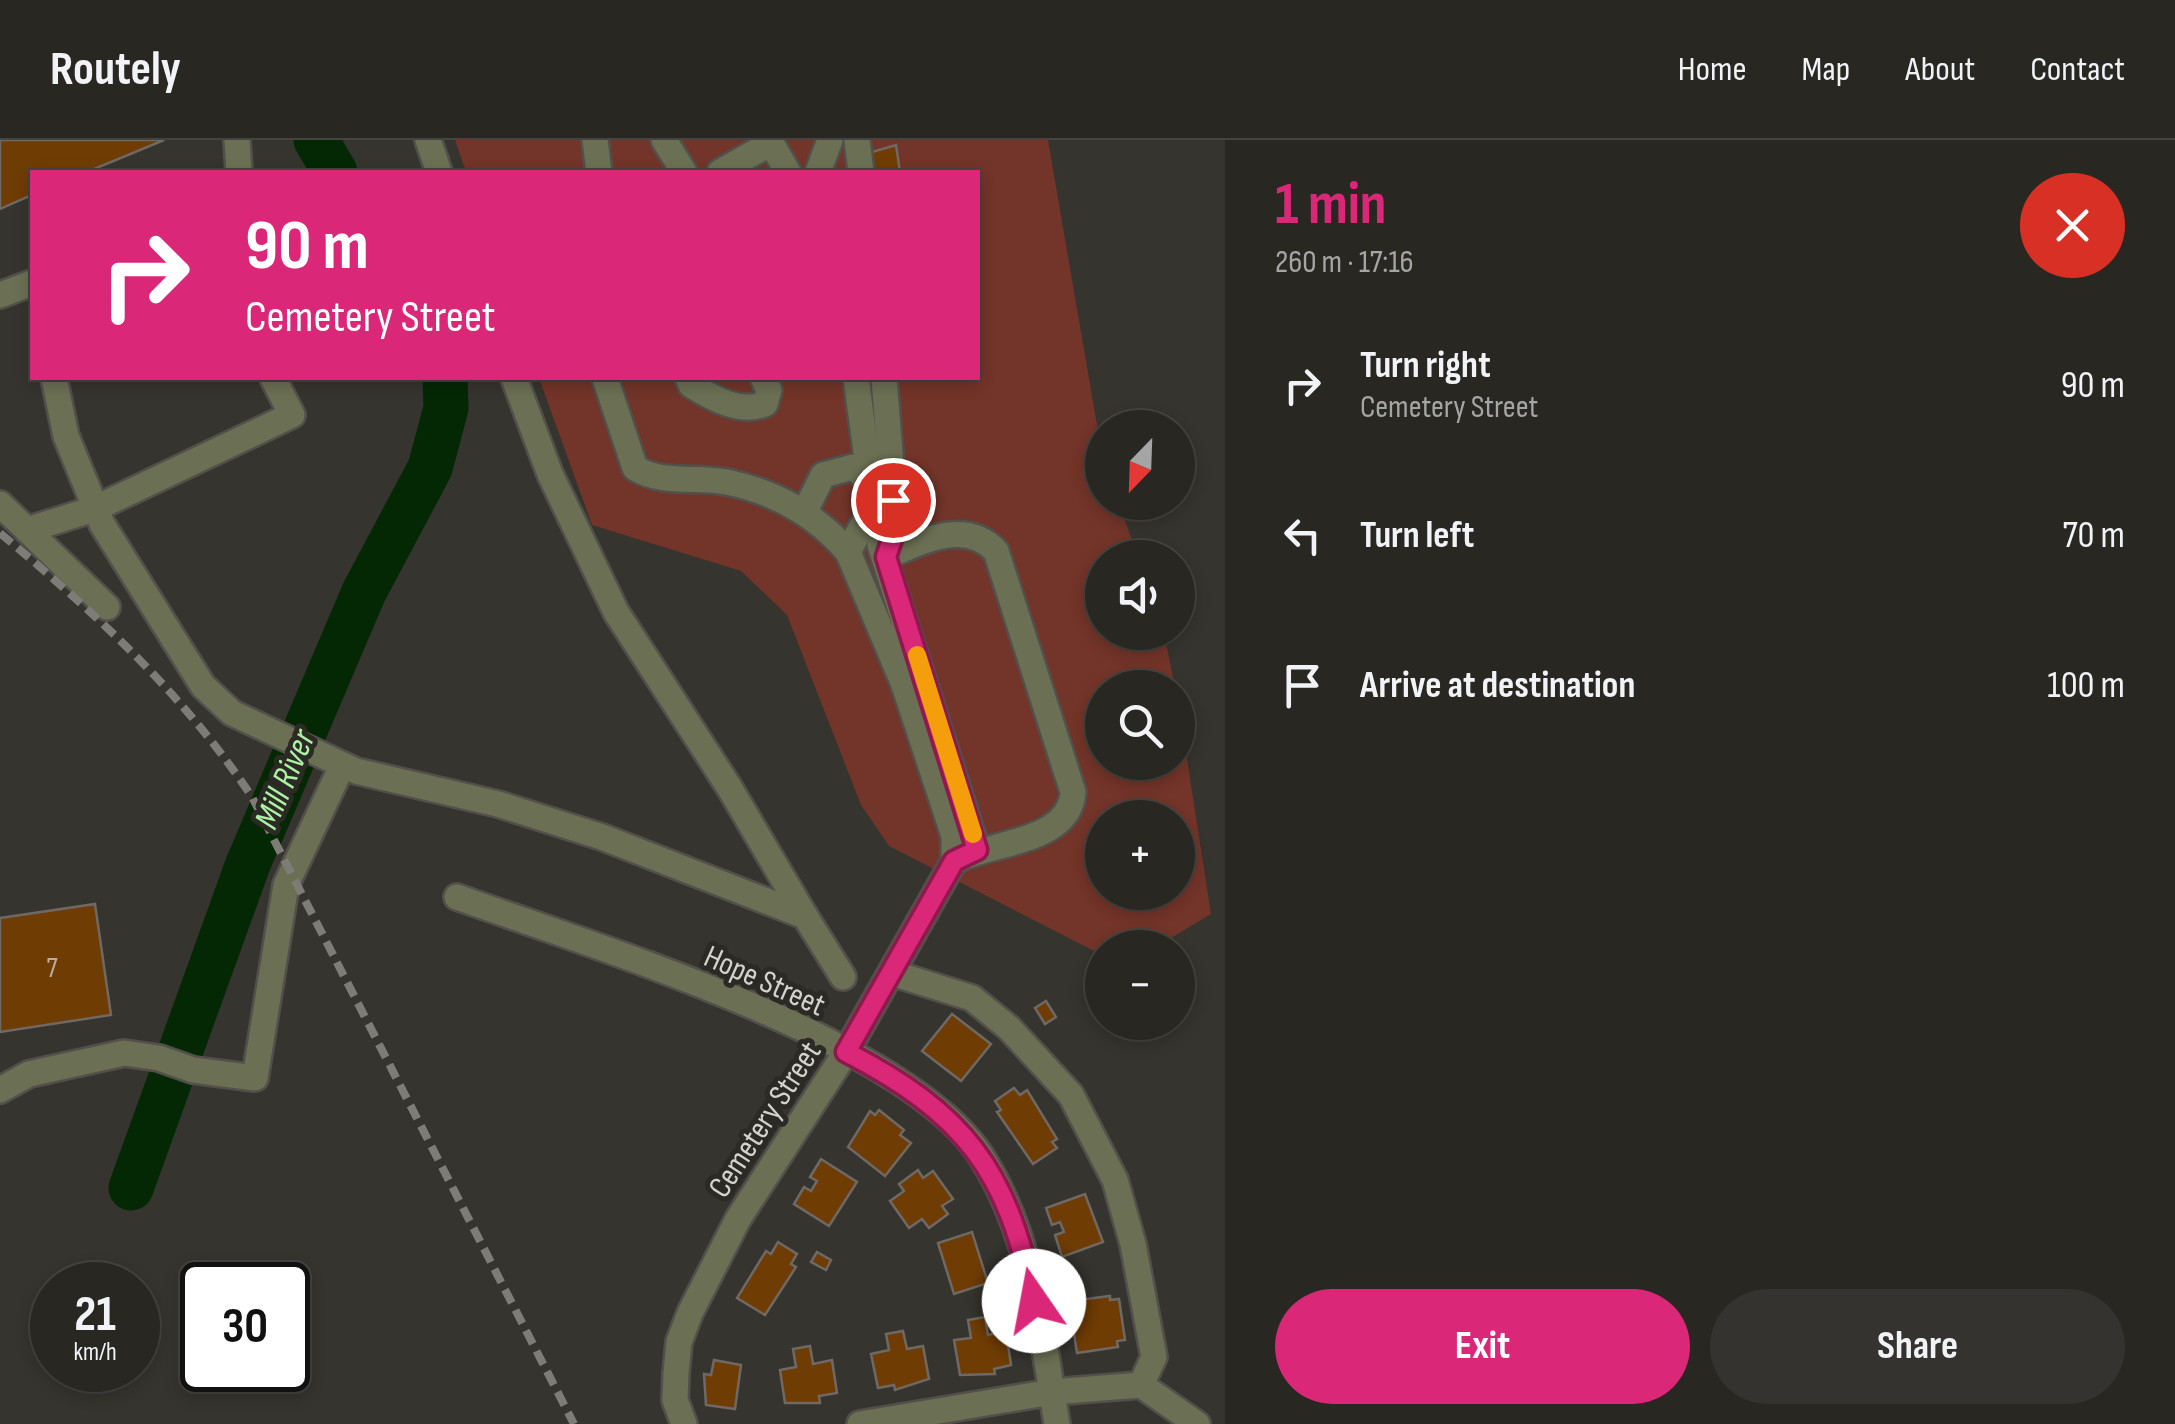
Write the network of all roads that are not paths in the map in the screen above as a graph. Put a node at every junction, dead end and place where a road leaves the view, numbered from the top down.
1 (237, 140) edge
2 (428, 140) edge
3 (595, 140) edge
4 (664, 140) edge
5 (830, 140) edge
6 (857, 140) edge
7 (770, 142) edge
8 (239, 170) edge
9 (438, 170) edge
10 (599, 170) edge
11 (683, 170) edge
12 (723, 170) edge
13 (787, 170) edge
14 (819, 170) edge
15 (860, 170) edge
16 (30, 284) edge
17 (0, 295) edge
18 (54, 380) edge
19 (274, 380) edge
20 (515, 380) edge
21 (606, 380) edge
22 (689, 380) edge
23 (764, 380) edge
24 (856, 380) edge
25 (884, 380) edge
26 (870, 481) junction
27 (0, 504) edge
28 (94, 509) junction
29 (804, 513) junction
30 (867, 516) junction
31 (27, 530) junction
32 (848, 552) junction
33 (886, 557) junction
34 (107, 607) dead end
35 (338, 764) junction
36 (966, 855) junction
37 (457, 897) dead end
38 (805, 916) junction
39 (892, 973) junction
40 (843, 977) dead end
41 (846, 1052) junction
42 (0, 1090) edge
43 (1141, 1385) junction
44 (1052, 1392) junction
45 (684, 1424) edge
46 (860, 1424) edge
47 (1057, 1424) edge
48 (1198, 1424) edge

1 - 8 street
2 - 9 street
3 - 10 street
4 - 11 street
5 - 14 street
6 - 15 street
7 - 12 street
7 - 13 street
16 - 17 street
18 - 28 street
19 - 28 street
20 - 38 street
21 - 29 street
22 - 23 street
24 - 26 street
25 - 33 street
26 - 29 street
26 - 30 street
27 - 31 street
28 - 31 street
28 - 35 street
29 - 32 street
30 - 32 street
30 - 33 street
31 - 34 street
32 - 36 street
33 - 36 street
33 - 36 street
35 - 38 street
35 - 42 street
36 - 39 street, Cemetery Street
37 - 41 street, Hope Street
38 - 40 street
39 - 41 street, Cemetery Street
39 - 43 street
41 - 44 street, Hope Street
41 - 45 street, Cemetery Street
43 - 44 street
43 - 48 street
44 - 46 street
44 - 47 street, Hope Street

